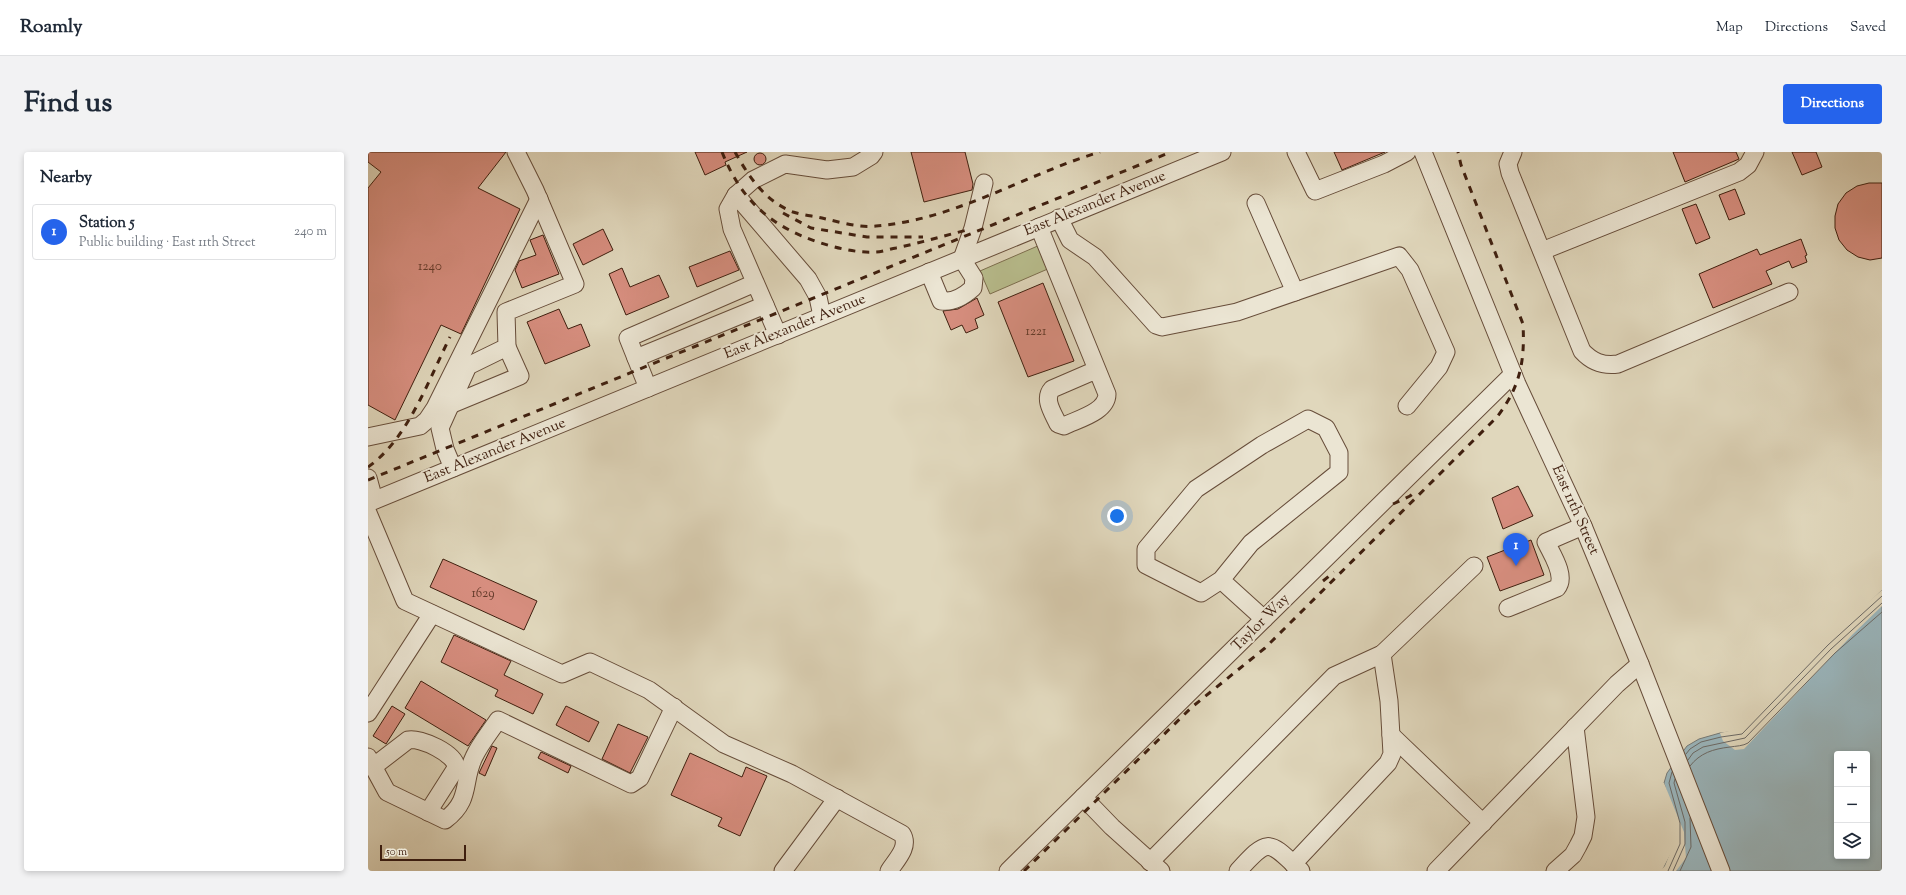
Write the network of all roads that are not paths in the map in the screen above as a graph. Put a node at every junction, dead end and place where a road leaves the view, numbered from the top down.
1 (516, 152) edge
2 (874, 152) edge
3 (1296, 152) edge
4 (1407, 152) edge
5 (1423, 152) edge
6 (1513, 152) edge
7 (1755, 152) edge
8 (1211, 154) edge
9 (984, 183) dead end
10 (736, 195) junction
11 (539, 199) junction
12 (1256, 203) dead end
13 (1059, 218) junction
14 (1039, 227) junction
15 (1542, 251) junction
16 (962, 259) junction
17 (929, 272) junction
18 (755, 283) junction
19 (1295, 292) junction
20 (1789, 292) dead end
21 (765, 305) junction
22 (822, 316) junction
23 (778, 335) junction
24 (507, 347) junction
25 (636, 358) junction
26 (1096, 370) dead end
27 (1513, 374) junction
28 (648, 388) junction
29 (450, 405) junction
30 (1407, 406) dead end
31 (368, 437) edge
32 (453, 468) junction
33 (368, 478) edge
34 (370, 506) edge
35 (1583, 526) junction
36 (1474, 566) dead end
37 (1221, 580) junction
38 (1508, 608) dead end
39 (432, 614) junction
40 (1264, 619) junction
41 (1382, 654) junction
42 (1640, 664) junction
43 (674, 708) junction
44 (368, 713) edge
45 (1575, 727) junction
46 (1391, 735) junction
47 (371, 762) edge
48 (1083, 797) junction
49 (837, 798) junction
50 (428, 812) junction
51 (1482, 823) junction
52 (1156, 866) edge
53 (1297, 867) edge
54 (783, 871) edge
55 (889, 871) edge
56 (1008, 871) edge
57 (1238, 871) edge
58 (1436, 871) edge
59 (1555, 871) edge
60 (1721, 871) edge

1 - 11 street
2 - 10 street
3 - 4 street
5 - 27 street, East 11th Street
6 - 15 street
7 - 15 street
8 - 13 street, East Alexander Avenue
9 - 16 street
10 - 18 street
10 - 22 street
11 - 24 street
11 - 31 street
12 - 19 street
13 - 14 street, East Alexander Avenue
13 - 19 street
14 - 16 street, East Alexander Avenue
14 - 26 street
15 - 20 street
16 - 17 street, East Alexander Avenue
16 - 17 street
17 - 22 street, East Alexander Avenue
18 - 21 street
18 - 25 street
19 - 30 street
21 - 23 street
21 - 25 street
22 - 23 street, East Alexander Avenue
23 - 28 street, East Alexander Avenue
24 - 29 street
24 - 29 street
25 - 28 street
27 - 35 street, East 11th Street
27 - 40 street, Taylor Way
28 - 32 street, East Alexander Avenue
29 - 32 street
32 - 34 street, East Alexander Avenue
33 - 34 street
34 - 39 street
35 - 38 street
35 - 42 street, East 11th Street
36 - 41 street
37 - 37 street
37 - 40 street
39 - 43 street
39 - 44 street
40 - 48 street, Taylor Way
41 - 46 street
41 - 52 street
42 - 45 street
42 - 60 street, East 11th Street
43 - 49 street
43 - 50 street
45 - 51 street
45 - 59 street
46 - 51 street
46 - 53 street
47 - 50 street
47 - 50 street
48 - 52 street
48 - 56 street, Taylor Way
49 - 54 street
49 - 55 street
51 - 58 street
53 - 57 street

